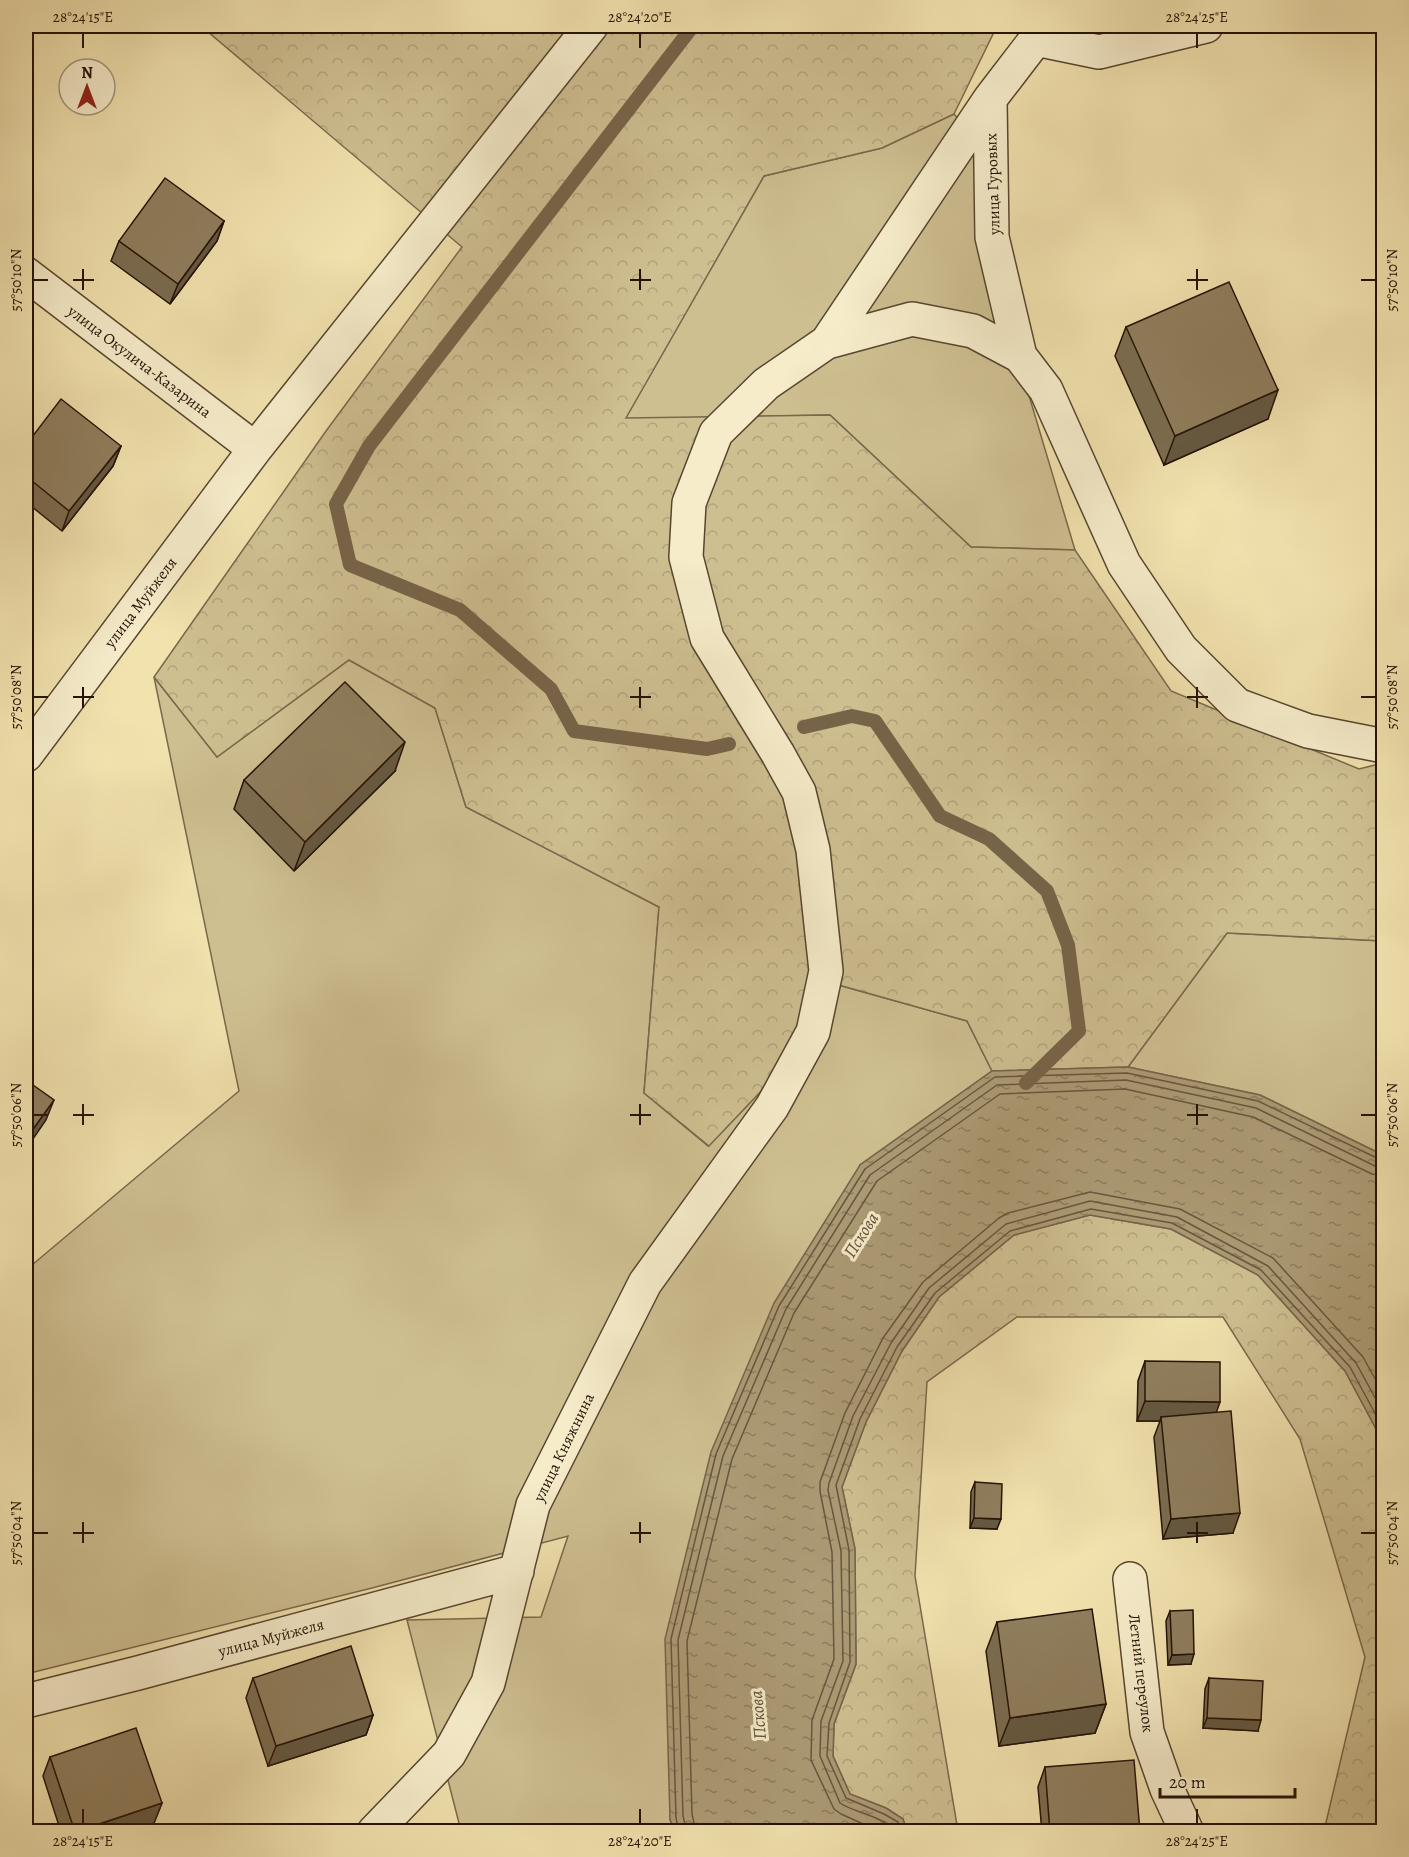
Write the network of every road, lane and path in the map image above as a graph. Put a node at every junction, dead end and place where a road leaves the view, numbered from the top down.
1 (591, 26) edge
2 (1206, 26) edge
3 (1038, 32) edge
4 (990, 99) junction
5 (26, 274) edge
6 (827, 342) junction
7 (1020, 356) junction
8 (255, 449) junction
9 (1382, 746) edge
10 (26, 755) edge
11 (517, 1571) junction
12 (1130, 1579) dead end
13 (26, 1701) edge
14 (374, 1832) edge
15 (1187, 1832) edge

1 - 8 street, улица Муйжеля
2 - 3 street
3 - 4 street
4 - 6 street
4 - 7 street, улица Гуровых
5 - 8 street, улица Окулича-Казарина
6 - 7 street
6 - 11 street, улица Княжнина
7 - 9 street
8 - 10 street, улица Муйжеля
11 - 13 street, улица Муйжеля
11 - 14 street, улица Княжнина
12 - 15 street, Летний переулок

